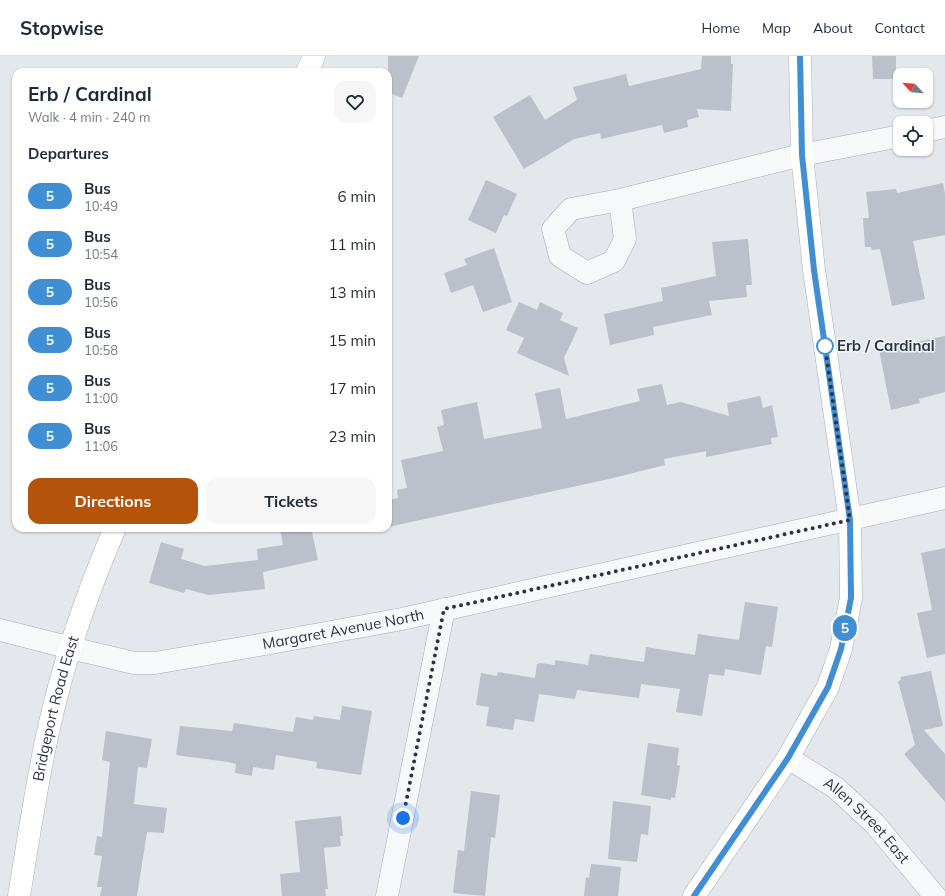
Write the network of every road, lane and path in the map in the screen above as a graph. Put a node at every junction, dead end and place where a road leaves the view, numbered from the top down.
1 (314, 56) edge
2 (800, 56) edge
3 (309, 68) edge
4 (945, 127) edge
5 (933, 130) edge
6 (893, 137) edge
7 (802, 155) junction
8 (620, 200) dead end
9 (945, 498) edge
10 (850, 520) junction
11 (112, 532) edge
12 (444, 609) junction
13 (0, 630) edge
14 (71, 648) junction
15 (788, 758) junction
16 (19, 896) edge
17 (387, 896) edge
18 (694, 896) edge
19 (935, 896) edge

1 - 3 main road
2 - 7 main road
4 - 5 street
6 - 7 street
7 - 8 street
7 - 10 main road
9 - 10 street, Margaret Avenue North
10 - 12 street, Margaret Avenue North
10 - 15 main road
11 - 14 main road, Bridgeport Road East
12 - 14 street, Margaret Avenue North
12 - 17 street
13 - 14 street, Margaret Avenue North
14 - 16 main road, Bridgeport Road East
15 - 18 main road
15 - 19 street, Allen Street East

